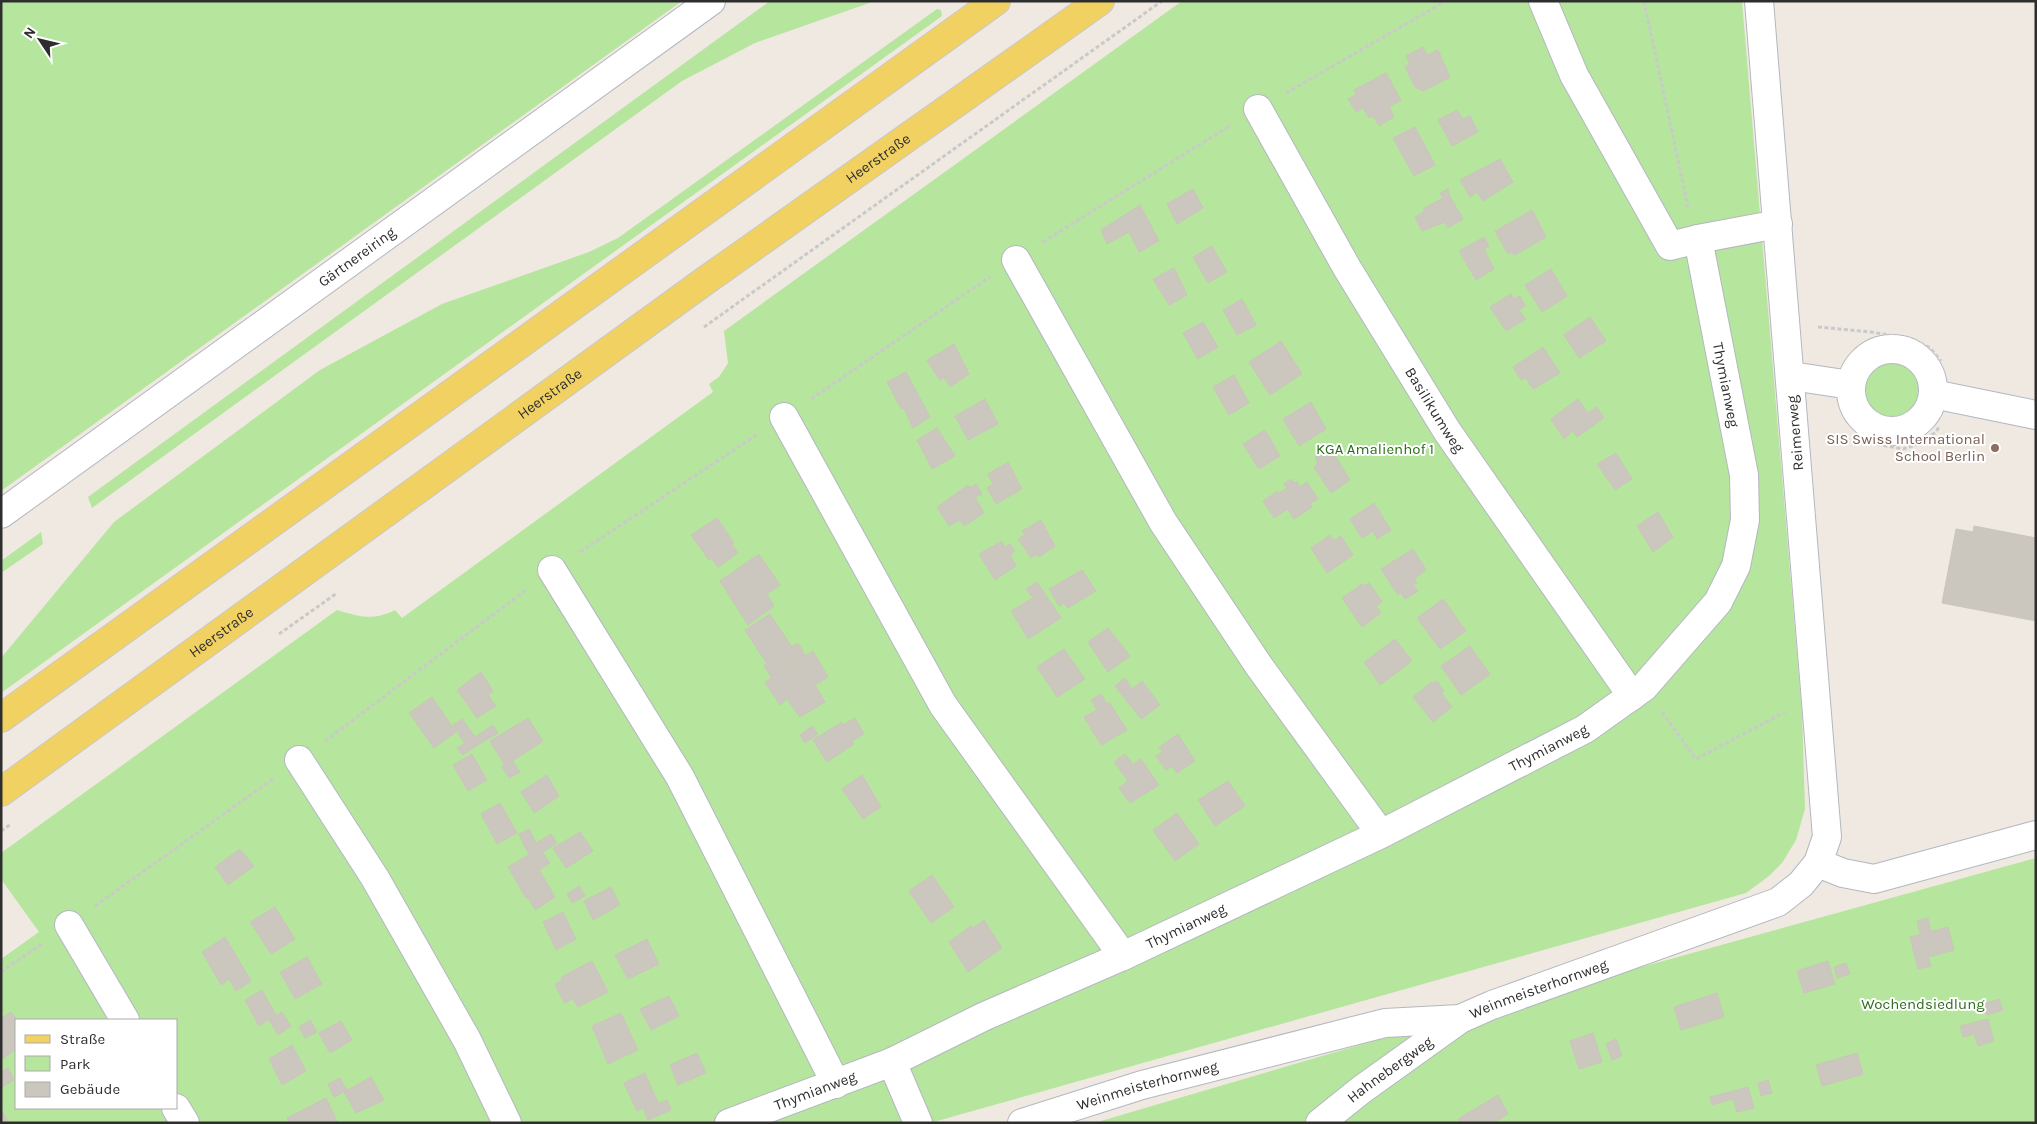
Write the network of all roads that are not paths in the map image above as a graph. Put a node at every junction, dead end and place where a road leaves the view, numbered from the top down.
1 (712, 1) edge
2 (996, 1) edge
3 (1100, 1) edge
4 (1544, 1) edge
5 (1760, 1) edge
6 (1258, 109) road end
7 (1778, 224) junction
8 (1698, 239) junction
9 (1016, 260) road end
10 (1790, 376) junction
11 (1851, 385) junction
12 (1942, 396) junction
13 (2036, 415) edge
14 (784, 417) road end
15 (1, 514) edge
16 (552, 570) road end
17 (1638, 691) junction
18 (1, 718) edge
19 (299, 760) road end
20 (1, 792) edge
21 (1381, 834) junction
22 (2036, 835) edge
23 (1818, 863) junction
24 (69, 925) road end
25 (1123, 956) junction
26 (124, 1019) edge
27 (1460, 1019) junction
28 (892, 1062) junction
29 (836, 1084) junction
30 (177, 1109) edge
31 (185, 1123) edge
32 (507, 1123) edge
33 (729, 1123) edge
34 (918, 1123) edge
35 (1022, 1123) edge
36 (1320, 1123) edge

1 - 15 street, Gärtnereiring
2 - 18 main road
3 - 20 main road, Heerstraße
4 - 8 street
5 - 7 street, Reimerweg
6 - 17 street, Basilikumweg
7 - 8 street
7 - 10 street, Reimerweg
8 - 17 street, Thymianweg
9 - 21 street
10 - 11 street
10 - 23 street, Reimerweg
11 - 12 street
11 - 12 street
12 - 13 street
14 - 25 street
16 - 29 street
17 - 21 street, Thymianweg
19 - 32 street
21 - 25 street, Thymianweg
22 - 23 street
23 - 27 street, Weinmeisterhornweg
24 - 26 street
25 - 28 street, Thymianweg
27 - 35 street, Weinmeisterhornweg
27 - 36 street, Hahnebergweg
28 - 29 street, Thymianweg
28 - 34 street
29 - 33 street, Thymianweg
30 - 31 street

